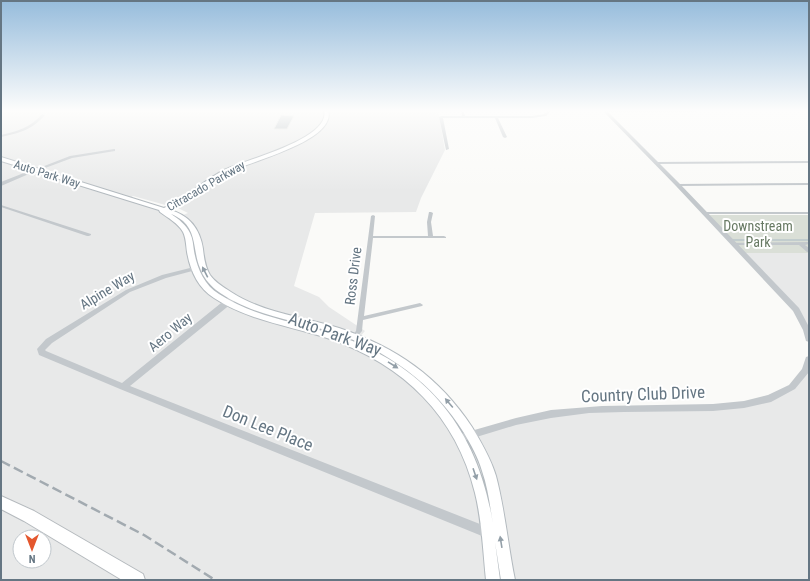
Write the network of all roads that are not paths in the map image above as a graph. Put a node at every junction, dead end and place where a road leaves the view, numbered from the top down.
1 (301, 137) edge
2 (307, 137) edge
3 (444, 137) edge
4 (631, 137) edge
5 (446, 149) dead end
6 (114, 150) dead end
7 (1, 159) edge
8 (809, 162) edge
9 (656, 163) junction
10 (36, 170) junction
11 (1, 184) edge
12 (809, 184) edge
13 (678, 185) junction
14 (1, 206) edge
15 (162, 210) junction
16 (431, 213) dead end
17 (704, 213) junction
18 (809, 213) edge
19 (373, 216) dead end
20 (89, 234) dead end
21 (370, 237) junction
22 (431, 237) junction
23 (444, 237) dead end
24 (800, 243) junction
25 (809, 243) edge
26 (733, 244) junction
27 (809, 251) edge
28 (194, 269) junction
29 (230, 300) junction
30 (420, 305) dead end
31 (360, 319) junction
32 (354, 337) junction
33 (809, 339) edge
34 (41, 349) joint
35 (809, 359) edge
36 (123, 387) junction
37 (465, 437) junction
38 (1, 502) edge
39 (486, 532) junction
40 (137, 580) edge
41 (493, 580) edge
42 (508, 580) edge

1 - 15 main road, Citracado Parkway
2 - 15 main road, Citracado Parkway
3 - 5 street
4 - 9 street
6 - 10 street
7 - 10 main road, Auto Park Way
8 - 9 street
9 - 13 street
10 - 11 street
10 - 15 main road, Auto Park Way
12 - 13 street
13 - 17 street
14 - 20 street
15 - 28 main road, Auto Park Way
29 -> 15 main road, Auto Park Way
16 - 22 street
17 - 18 street
17 - 26 street
19 - 21 street, Ross Drive
21 - 22 street
21 - 31 street, Ross Drive
22 - 23 street
24 - 25 street
24 - 26 street
24 - 27 street
26 - 33 street
28 - 29 main road, Auto Park Way
28 - 34 street, Alpine Way
29 - 32 main road, Auto Park Way
29 - 36 street, Aero Way
29 -> 37 main road, Auto Park Way
30 - 31 street
31 - 32 street, Ross Drive
37 -> 32 main road, Auto Park Way
34 - 36 street, Don Lee Place
35 - 37 street, Country Club Drive
36 - 39 street, Don Lee Place
37 -> 39 main road, Auto Park Way
42 -> 37 main road, Auto Park Way
38 - 40 main road
39 - 41 main road, Auto Park Way

